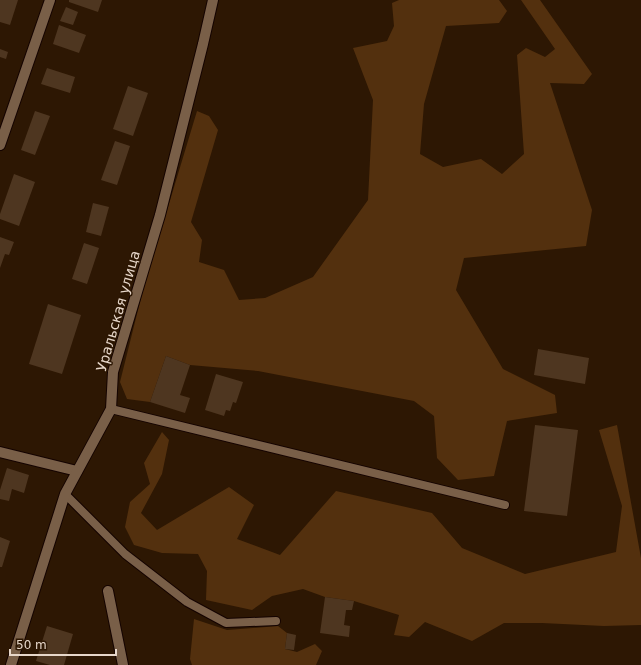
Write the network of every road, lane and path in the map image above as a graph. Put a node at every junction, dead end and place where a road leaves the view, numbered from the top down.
1 (50, 0) edge
2 (213, 0) edge
3 (0, 145) edge
4 (111, 409) junction
5 (0, 452) edge
6 (77, 471) junction
7 (65, 494) junction
8 (505, 505) dead end
9 (108, 591) dead end
10 (276, 621) dead end
11 (11, 665) edge
12 (123, 665) edge

1 - 3 street
2 - 4 street, Уральская улица
4 - 6 street, Уральская улица
4 - 8 lane
5 - 6 street
6 - 7 street, Уральская улица
7 - 10 lane
7 - 11 street, Уральская улица
9 - 12 street

